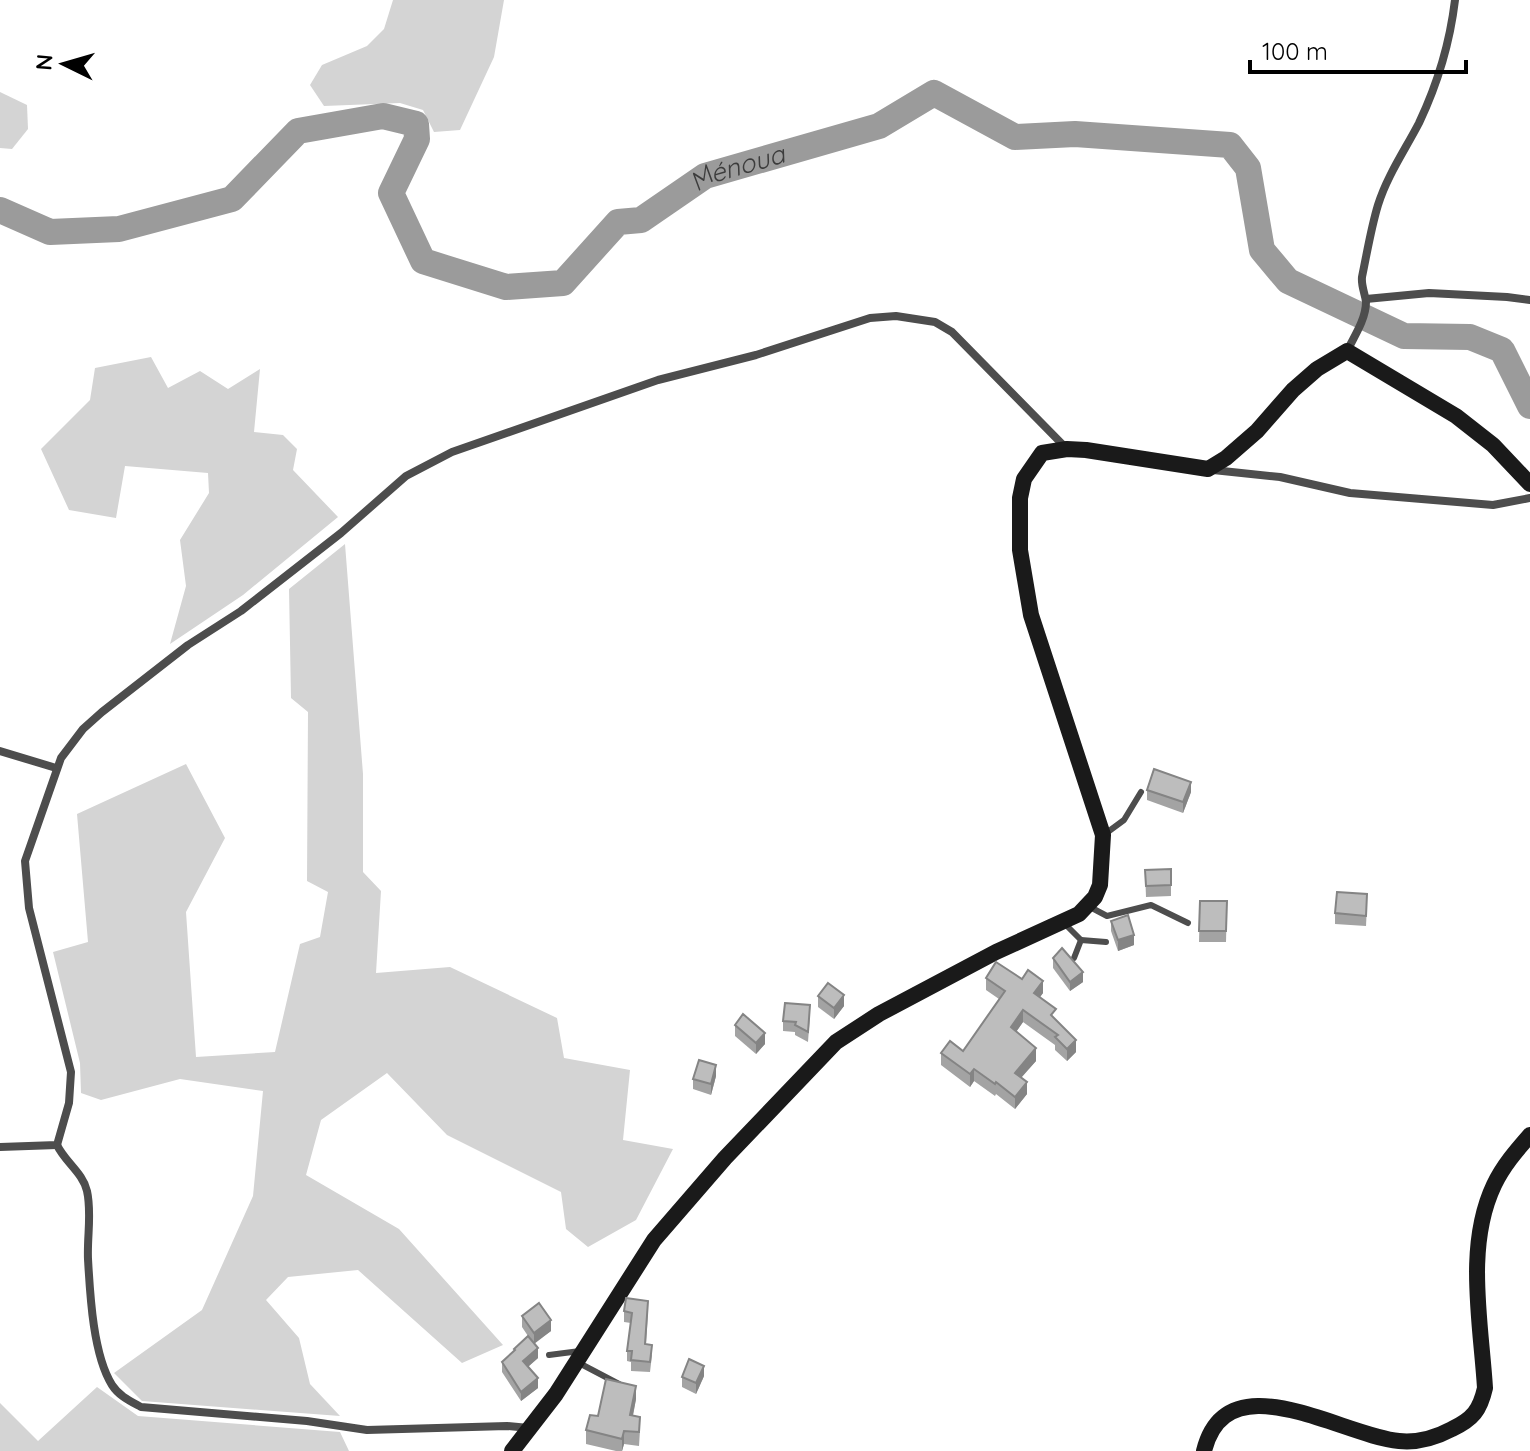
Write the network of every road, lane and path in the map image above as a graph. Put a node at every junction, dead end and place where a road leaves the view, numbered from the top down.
1 (1455, 0) edge
2 (1366, 299) junction
3 (1530, 300) edge
4 (1347, 351) junction
5 (1067, 449) junction
6 (1208, 469) junction
7 (1530, 484) edge
8 (1530, 498) edge
9 (0, 751) edge
10 (56, 768) junction
11 (1141, 792) dead end
12 (1103, 835) junction
13 (1088, 906) junction
14 (1063, 922) junction
15 (1188, 923) dead end
16 (1081, 940) junction
17 (1106, 942) dead end
18 (1074, 958) edge
19 (1530, 1135) edge
20 (57, 1145) junction
21 (0, 1147) edge
22 (549, 1355) dead end
23 (580, 1356) junction
24 (619, 1384) edge
25 (530, 1428) junction
26 (512, 1451) edge
27 (1204, 1451) edge

1 - 2 street
2 - 3 street
2 - 4 street
4 - 6 street
4 - 7 street
5 - 6 street
5 - 10 street
5 - 12 street
6 - 8 street
9 - 10 street
10 - 20 street
11 - 12 lane
12 - 13 street
13 - 14 street
13 - 15 lane
14 - 16 lane
14 - 23 street
16 - 17 lane
16 - 18 lane
19 - 27 street
20 - 21 street
20 - 25 street
22 - 23 lane
23 - 24 lane
23 - 25 street
25 - 26 street

